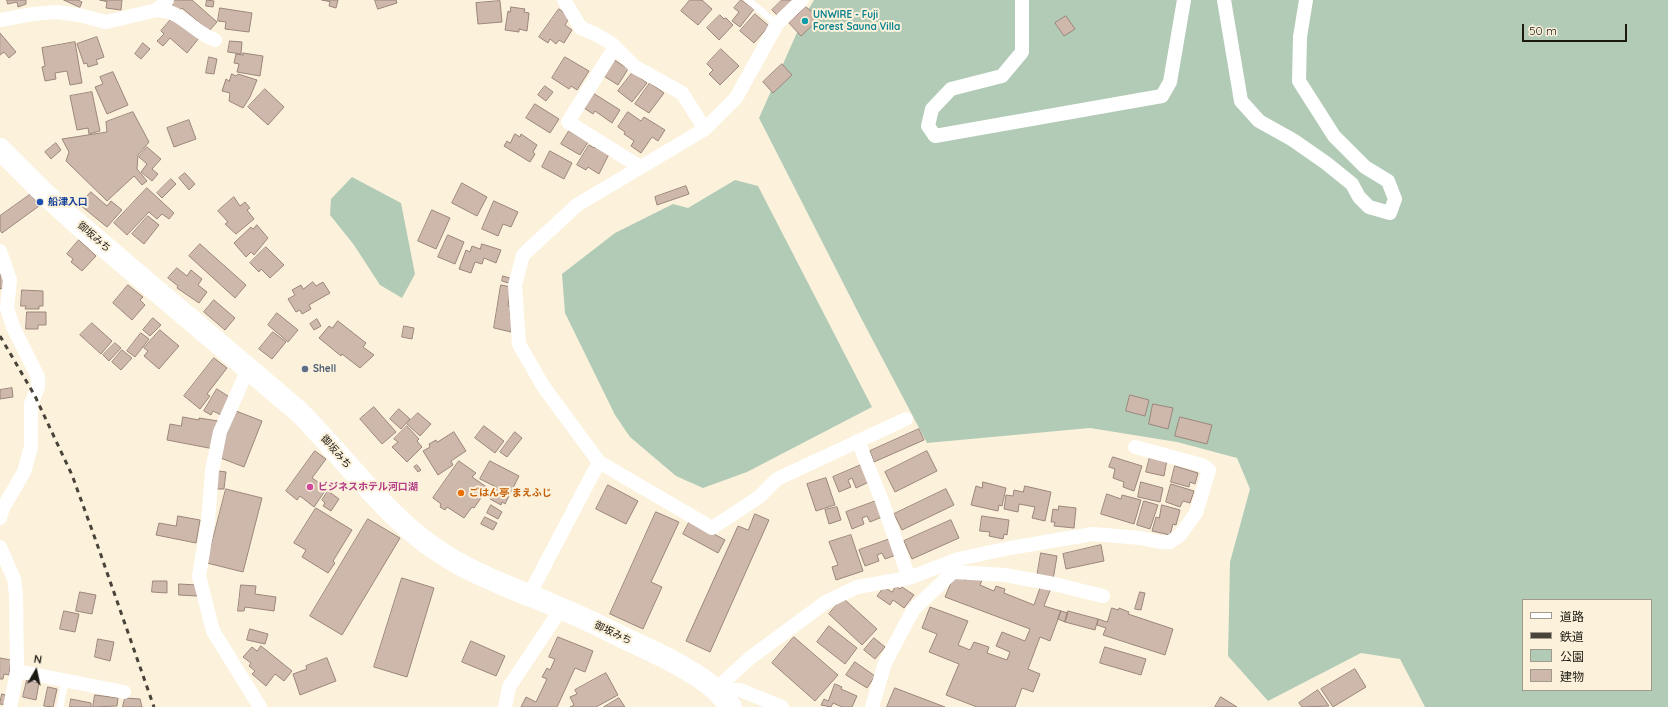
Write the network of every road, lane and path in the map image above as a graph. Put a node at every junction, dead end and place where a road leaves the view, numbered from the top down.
1 (167, 0) edge
2 (564, 0) edge
3 (748, 0) edge
4 (802, 0) edge
5 (1022, 0) edge
6 (1184, 0) edge
7 (1224, 0) edge
8 (1306, 0) edge
9 (157, 10) junction
10 (0, 20) edge
11 (777, 24) junction
12 (215, 40) dead end
13 (615, 47) junction
14 (705, 129) junction
15 (0, 149) edge
16 (640, 167) junction
17 (0, 251) edge
18 (251, 370) junction
19 (906, 419) dead end
20 (858, 441) junction
21 (1135, 447) dead end
22 (600, 462) junction
23 (0, 518) edge
24 (0, 547) edge
25 (909, 578) junction
26 (529, 595) junction
27 (1103, 596) dead end
28 (562, 609) junction
29 (17, 671) junction
30 (65, 680) junction
31 (715, 690) junction
32 (124, 692) dead end
33 (10, 707) edge
34 (60, 707) edge
35 (260, 707) edge
36 (505, 707) edge
37 (731, 707) edge
38 (782, 707) edge
39 (872, 707) edge

1 - 9 street
2 - 13 street
3 - 11 lane
4 - 11 street
5 - 6 street
7 - 8 street
9 - 10 street
9 - 12 street
11 - 14 street
13 - 14 street
13 - 16 street
14 - 16 street
15 - 18 highway, 御坂みち
16 - 22 street
17 - 23 street
18 - 26 highway, 御坂みち
18 - 35 street
19 - 20 street
20 - 22 street
20 - 25 street
21 - 25 street
22 - 26 street
24 - 29 street
25 - 31 street
26 - 28 highway, 御坂みち
27 - 39 street
28 - 31 highway, 御坂みち
28 - 36 street
29 - 30 street
29 - 33 street
30 - 32 street
30 - 34 lane
31 - 37 highway, 御坂みち
31 - 38 street

